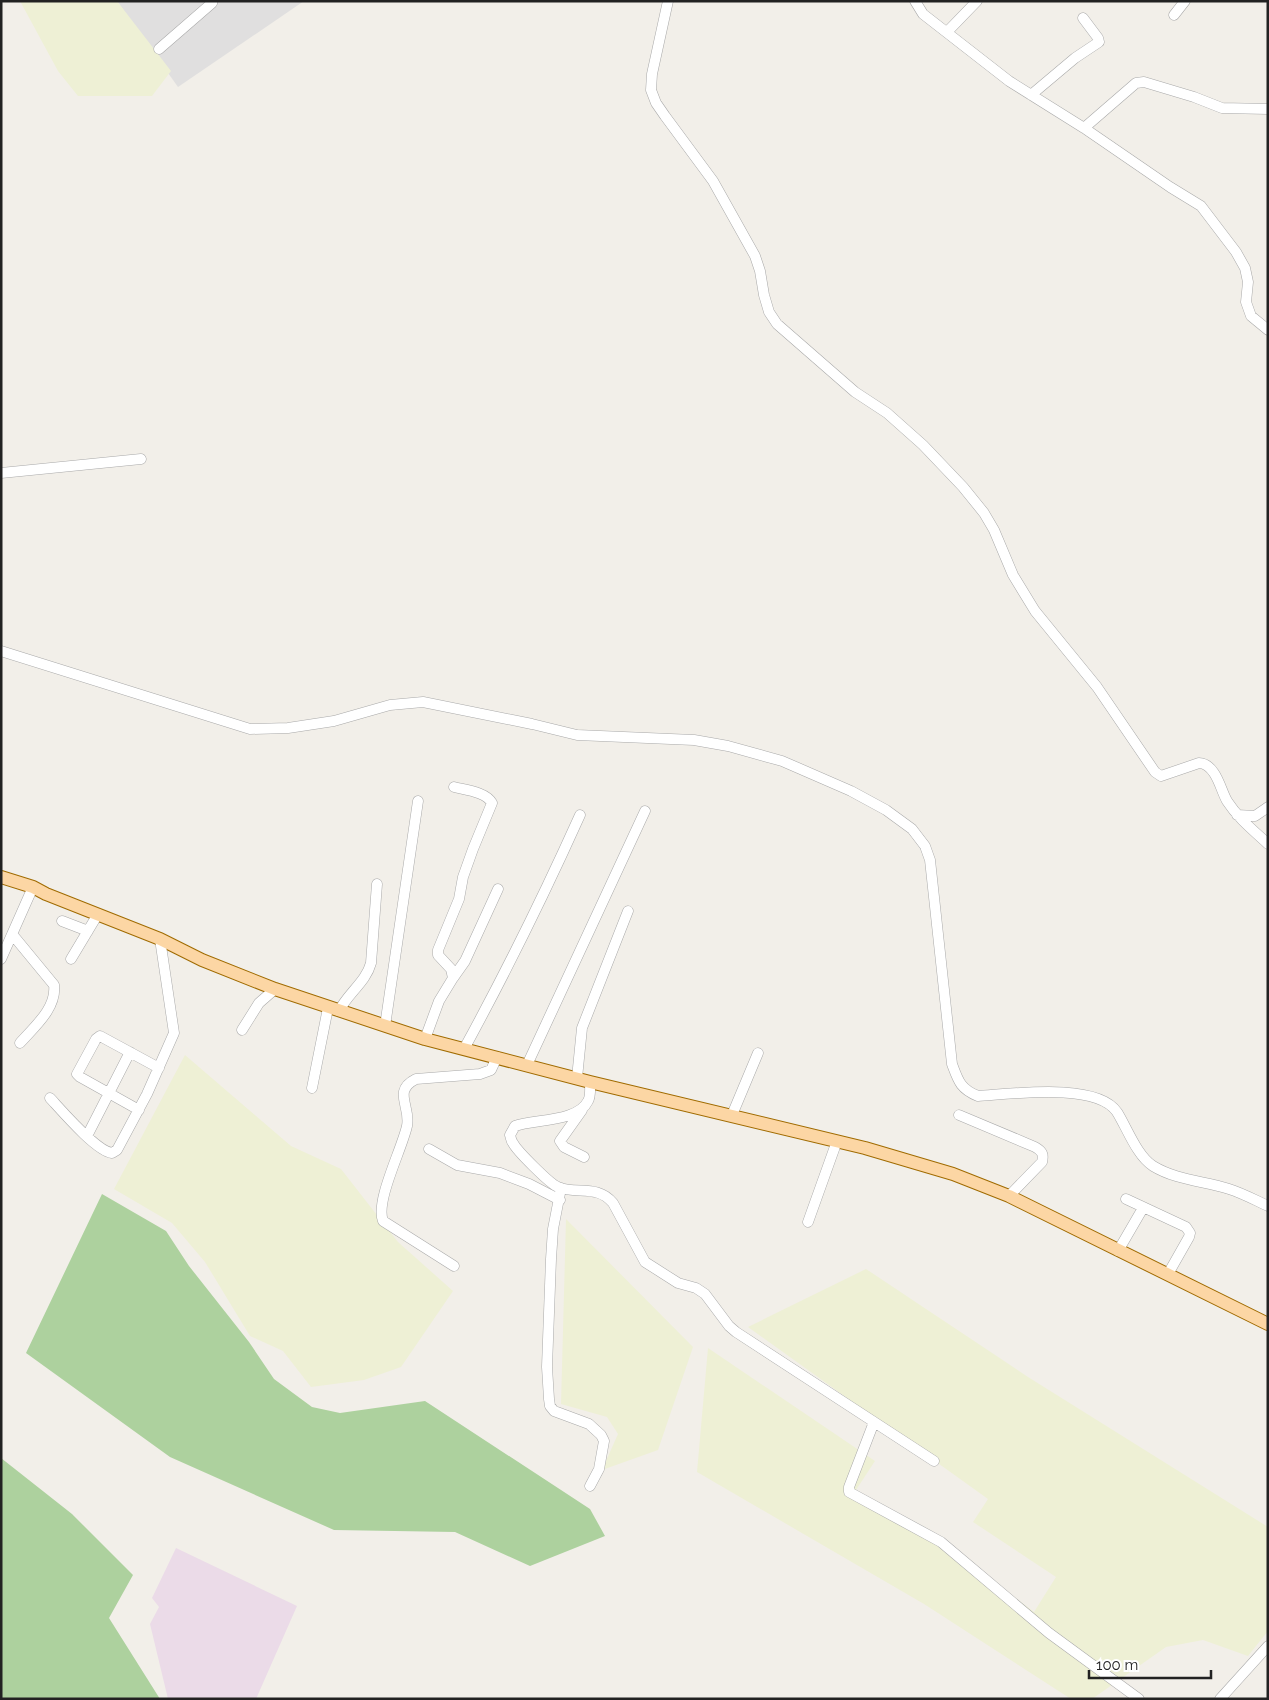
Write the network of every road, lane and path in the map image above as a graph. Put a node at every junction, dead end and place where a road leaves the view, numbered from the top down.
1 (211, 1) edge
2 (668, 1) edge
3 (915, 1) edge
4 (977, 1) edge
5 (1185, 1) edge
6 (1174, 15) dead end
7 (1083, 18) dead end
8 (948, 32) junction
9 (158, 49) dead end
10 (1031, 95) junction
11 (1268, 110) edge
12 (1084, 128) junction
13 (1268, 330) edge
14 (141, 459) dead end
15 (1, 473) edge
16 (1, 651) edge
17 (454, 787) dead end
18 (418, 801) dead end
19 (1268, 807) edge
20 (645, 811) dead end
21 (580, 815) dead end
22 (1237, 815) junction
23 (1268, 844) edge
24 (1, 877) edge
25 (377, 884) dead end
26 (33, 887) junction
27 (498, 889) dead end
28 (628, 911) dead end
29 (98, 914) junction
30 (62, 921) dead end
31 (88, 931) junction
32 (12, 934) junction
33 (160, 939) junction
34 (1, 959) edge
35 (71, 959) dead end
36 (453, 978) junction
37 (275, 989) junction
38 (333, 1010) junction
39 (385, 1026) junction
40 (242, 1030) dead end
41 (425, 1038) junction
42 (20, 1043) dead end
43 (464, 1049) junction
44 (130, 1052) junction
45 (758, 1053) dead end
46 (497, 1057) junction
47 (526, 1065) junction
48 (159, 1068) junction
49 (576, 1078) junction
50 (590, 1082) junction
51 (312, 1088) dead end
52 (108, 1094) junction
53 (50, 1098) dead end
54 (586, 1105) junction
55 (139, 1110) junction
56 (732, 1115) junction
57 (959, 1115) dead end
58 (87, 1136) junction
59 (837, 1141) junction
60 (429, 1149) dead end
61 (584, 1157) dead end
62 (561, 1188) junction
63 (1010, 1196) junction
64 (1126, 1199) dead end
65 (560, 1200) junction
66 (1268, 1206) edge
67 (1143, 1208) junction
68 (808, 1222) dead end
69 (1118, 1251) junction
70 (454, 1266) dead end
71 (1168, 1274) junction
72 (1268, 1324) edge
73 (874, 1422) junction
74 (934, 1461) dead end
75 (590, 1486) dead end
76 (1268, 1646) edge
77 (1139, 1699) edge
78 (1220, 1699) edge

1 - 9 street
2 - 22 street
3 - 8 street
4 - 8 street
5 - 6 street
7 - 10 street
8 - 10 street
10 - 12 street
11 - 12 street
12 - 13 street
14 - 15 street
16 - 66 street
17 - 36 street
18 - 39 street
19 - 22 street
20 - 47 street
21 - 43 street
22 - 23 street
24 - 26 main road
25 - 38 street
26 - 29 main road
26 - 32 street
27 - 36 street
28 - 49 street
29 - 31 street
29 - 33 main road
30 - 31 street
31 - 35 street
32 - 34 street
32 - 42 street
33 - 37 main road
33 - 48 street
36 - 41 street
37 - 38 main road
37 - 40 street
38 - 39 main road
38 - 51 street
39 - 41 main road
41 - 43 main road
43 - 46 main road
44 - 48 street
44 - 52 street
44 - 52 street
45 - 56 street
46 - 47 main road
46 - 70 street
47 - 49 main road
48 - 55 street
49 - 50 main road
50 - 54 street
50 - 56 main road
52 - 55 street
52 - 58 street
53 - 58 street
54 - 61 street
54 - 62 street
55 - 58 street
56 - 59 main road
57 - 63 street
59 - 63 main road
59 - 68 street
60 - 65 street
62 - 65 street
62 - 73 street
63 - 69 main road
64 - 67 street
65 - 75 street
67 - 69 street
67 - 71 street
69 - 71 main road
71 - 72 main road
73 - 74 street
73 - 77 street
76 - 78 street

